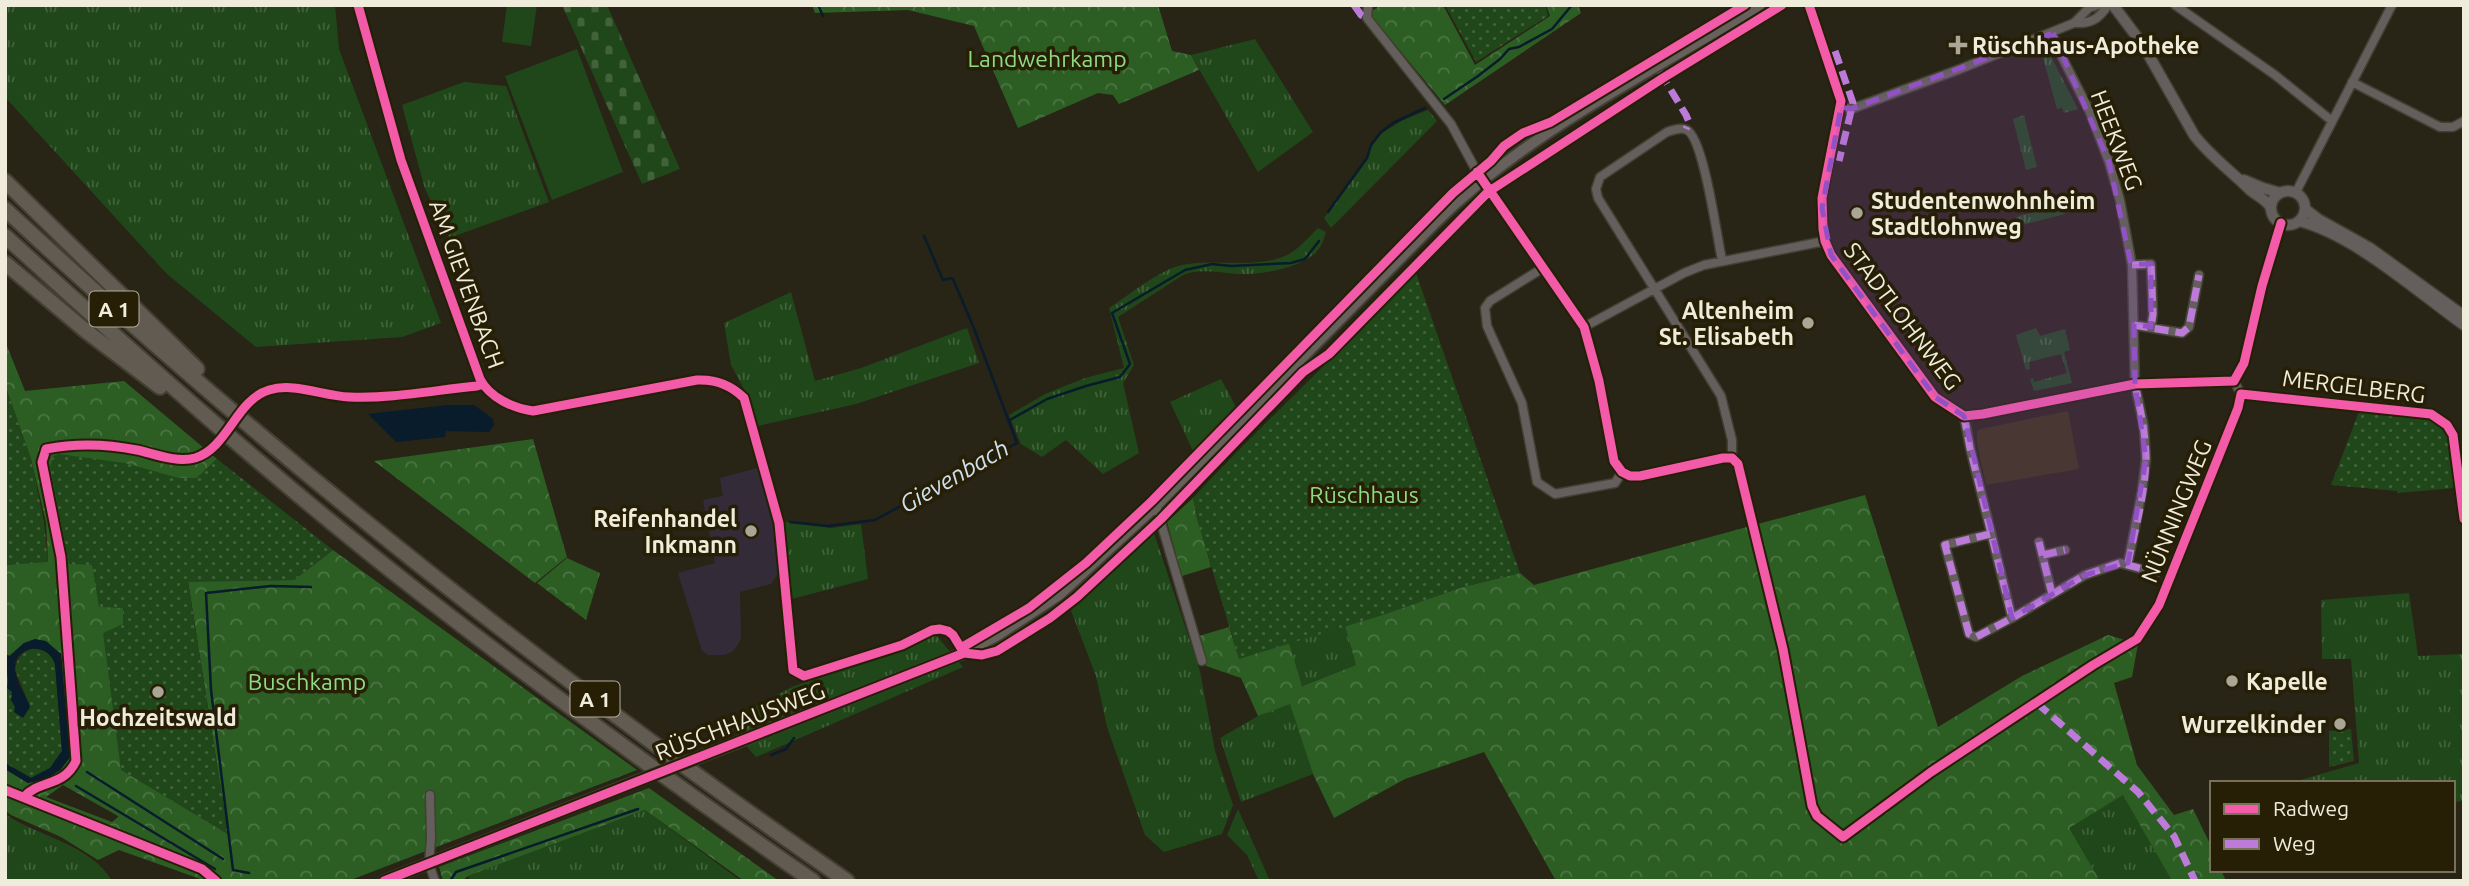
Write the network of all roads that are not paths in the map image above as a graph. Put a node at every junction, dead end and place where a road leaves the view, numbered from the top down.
1 (358, 5) edge
2 (1368, 5) edge
3 (1760, 5) edge
4 (1809, 5) edge
5 (2098, 5) edge
6 (2110, 5) edge
7 (2175, 5) edge
8 (2392, 5) edge
9 (2074, 23) junction
10 (2053, 33) junction
11 (2352, 82) junction
12 (1841, 107) junction
13 (2332, 121) junction
14 (2464, 121) edge
15 (2237, 176) junction
16 (1482, 179) junction
17 (5, 181) edge
18 (2280, 192) junction
19 (2296, 192) junction
20 (2271, 208) junction
21 (5, 209) edge
22 (2305, 209) junction
23 (2299, 221) junction
24 (2281, 223) junction
25 (5, 236) edge
26 (1825, 241) junction
27 (1722, 260) junction
28 (5, 263) edge
29 (2132, 265) junction
30 (1543, 268) junction
31 (2199, 275) dead end
32 (1655, 289) junction
33 (2464, 316) edge
34 (2134, 325) junction
35 (2464, 325) edge
36 (1584, 327) junction
37 (2151, 327) junction
38 (2234, 381) junction
39 (2135, 384) junction
40 (2241, 394) junction
41 (224, 406) junction
42 (1964, 416) junction
43 (220, 428) junction
44 (1732, 458) junction
45 (1622, 472) junction
46 (1156, 506) junction
47 (2464, 519) edge
48 (1752, 525) dead end
49 (1990, 534) junction
50 (2039, 542) dead end
51 (2065, 550) dead end
52 (2043, 555) junction
53 (2128, 563) junction
54 (2141, 569) dead end
55 (2052, 594) junction
56 (2012, 618) junction
57 (2137, 639) dead end
58 (964, 653) junction
59 (1202, 661) dead end
60 (5, 790) edge
61 (430, 795) dead end
62 (429, 864) junction
63 (216, 881) edge
64 (384, 881) edge
65 (435, 881) edge
66 (813, 881) edge
67 (847, 881) edge

1 - 58 street, AM GIEVENBACH
2 - 16 street
3 - 16 main road, RÜSCHHAUSWEG
4 - 12 street, STADTLOHNWEG
5 - 9 street
6 - 9 street
6 - 15 street
7 - 13 street
8 - 11 street
9 - 10 street
10 - 12 street
10 - 29 street, HEEKWEG
11 - 13 street
11 - 14 street
12 - 26 street, STADTLOHNWEG
13 - 19 street
15 - 18 street
15 - 20 street
16 - 30 street
16 - 46 main road, RÜSCHHAUSWEG
17 - 41 highway
18 - 19 street
18 - 20 street
19 - 22 street
20 - 24 street
21 - 41 highway, A 1
22 - 23 street
22 - 33 street
23 - 24 street
23 - 35 street
24 - 38 street
25 - 43 highway, A 1
26 - 27 street
26 - 42 street, STADTLOHNWEG
27 - 32 street
27 - 32 street
28 - 43 highway
29 - 34 street, HEEKWEG
29 - 37 street
30 - 36 street
30 - 45 street
31 - 37 street
32 - 36 street
32 - 44 street
34 - 37 street
34 - 39 street, HEEKWEG
36 - 45 street
38 - 39 street, STADTLOHNWEG
38 - 40 street
39 - 42 street, STADTLOHNWEG
39 - 53 street, HEEKWEG
40 - 47 street, MERGELBERG
40 - 57 street, NÜNNINGWEG
41 - 67 highway, A 1
42 - 49 street
43 - 66 highway, A 1
44 - 45 street
44 - 48 street
46 - 58 main road, RÜSCHHAUSWEG
46 - 59 street
49 - 56 street
49 - 56 street
50 - 52 street
51 - 52 street
52 - 55 street
53 - 54 street
53 - 55 street
55 - 56 street
58 - 62 main road, RÜSCHHAUSWEG, bridge
60 - 63 street
61 - 62 street
62 - 64 main road, RÜSCHHAUSWEG
62 - 65 street

